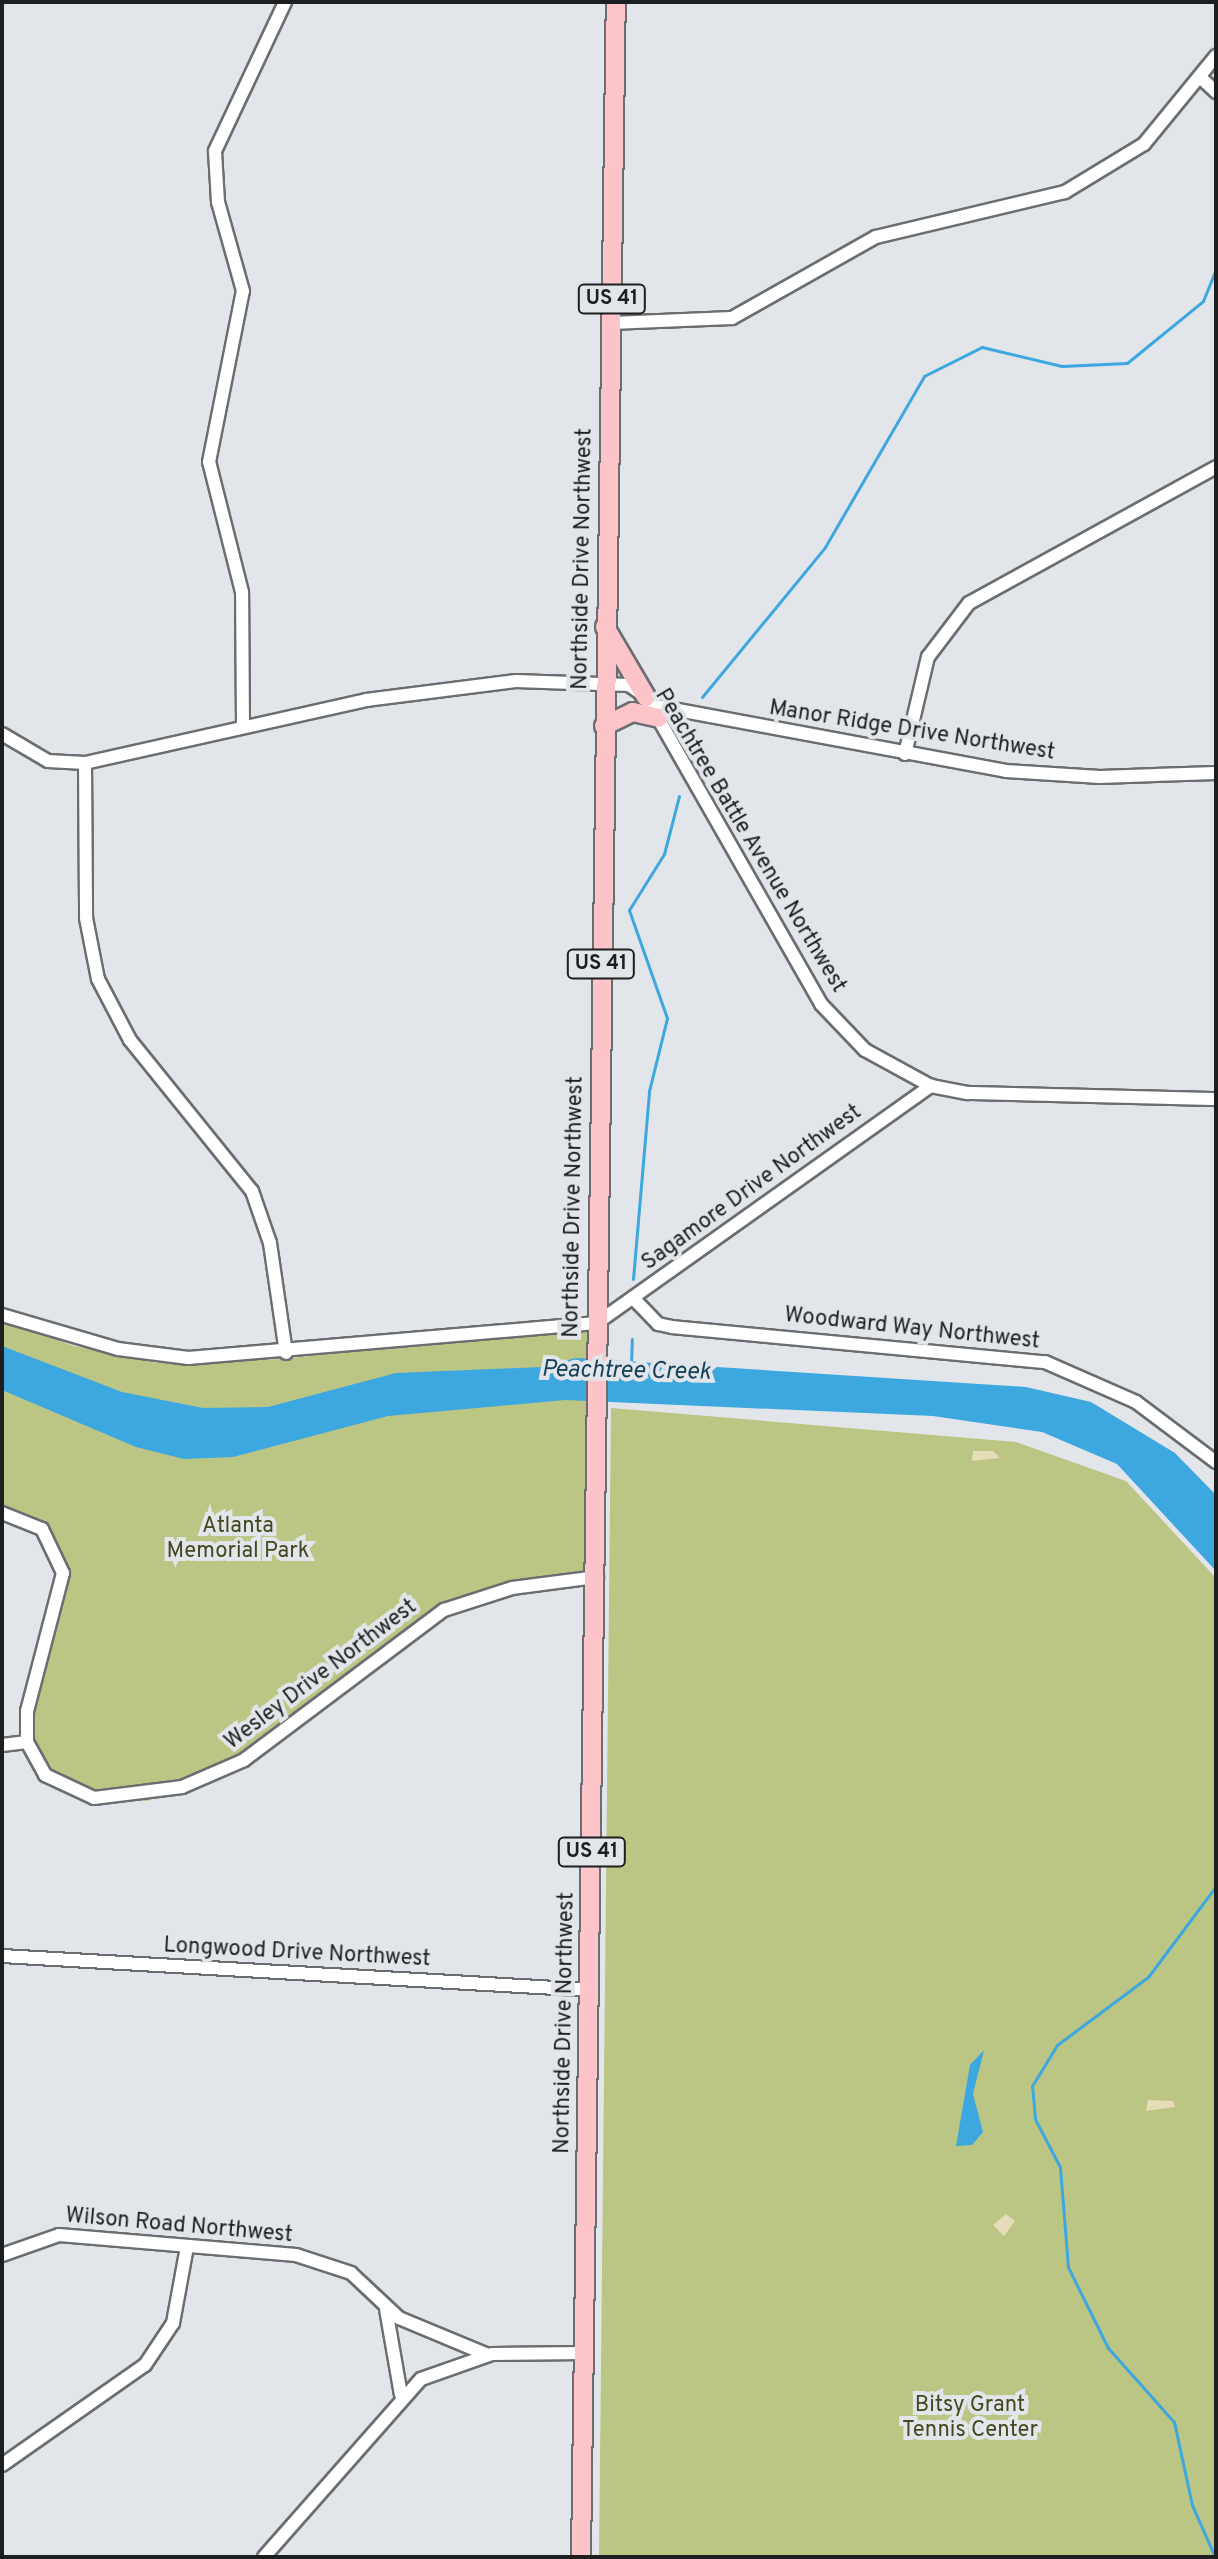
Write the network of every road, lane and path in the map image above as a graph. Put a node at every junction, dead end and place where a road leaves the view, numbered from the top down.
1 (285, 2) edge
2 (616, 2) edge
3 (1216, 56) edge
4 (1200, 77) junction
5 (1216, 92) edge
6 (611, 323) junction
7 (1216, 467) edge
8 (605, 627) junction
9 (604, 679) junction
10 (651, 707) junction
11 (243, 725) junction
12 (604, 726) junction
13 (2, 734) edge
14 (905, 754) junction
15 (85, 763) junction
16 (1216, 773) edge
17 (931, 1086) junction
18 (1216, 1099) edge
19 (634, 1299) junction
20 (2, 1315) edge
21 (597, 1323) junction
22 (286, 1353) junction
23 (1216, 1462) edge
24 (2, 1513) edge
25 (597, 1577) junction
26 (27, 1742) junction
27 (2, 1745) edge
28 (2, 1956) edge
29 (589, 1990) junction
30 (187, 2247) junction
31 (2, 2255) edge
32 (386, 2309) junction
33 (584, 2353) junction
34 (488, 2355) junction
35 (401, 2395) junction
36 (2, 2465) edge
37 (264, 2557) edge
38 (581, 2557) edge

1 - 11 street
2 - 6 main road, Northside Drive Northwest / US 41
3 - 4 street
4 - 5 street
4 - 6 street
6 - 8 main road, Northside Drive Northwest / US 41
7 - 14 street
8 - 9 main road, Northside Drive Northwest / US 41
8 - 10 main road
9 - 10 street, Peachtree Battle Avenue Northwest
9 - 11 street, Peachtree Battle Avenue Northwest
9 - 12 main road, Northside Drive Northwest / US 41
10 - 12 main road
10 - 14 street, Manor Ridge Drive Northwest
10 - 17 street, Peachtree Battle Avenue Northwest
11 - 15 street, Peachtree Battle Avenue Northwest
12 - 21 main road, Northside Drive Northwest / US 41
13 - 15 street, Peachtree Battle Avenue Northwest
14 - 16 street, Manor Ridge Drive Northwest
15 - 22 street
17 - 18 street, Peachtree Battle Avenue Northwest
17 - 19 street, Sagamore Drive Northwest
19 - 21 street, Sagamore Drive Northwest
19 - 23 street, Woodward Way Northwest
20 - 22 street
21 - 22 street
21 - 25 main road, Northside Drive Northwest / US 41
24 - 26 street
25 - 26 street, Wesley Drive Northwest
25 - 29 main road, Northside Drive Northwest / US 41
26 - 27 street
28 - 29 street, Longwood Drive Northwest
29 - 33 main road, Northside Drive Northwest / US 41
30 - 31 street, Wilson Road Northwest
30 - 32 street, Wilson Road Northwest
30 - 36 street
32 - 34 street, Wilson Road Northwest
32 - 35 street
33 - 34 street
33 - 38 main road, Northside Drive Northwest / US 41
34 - 35 street
35 - 37 street

